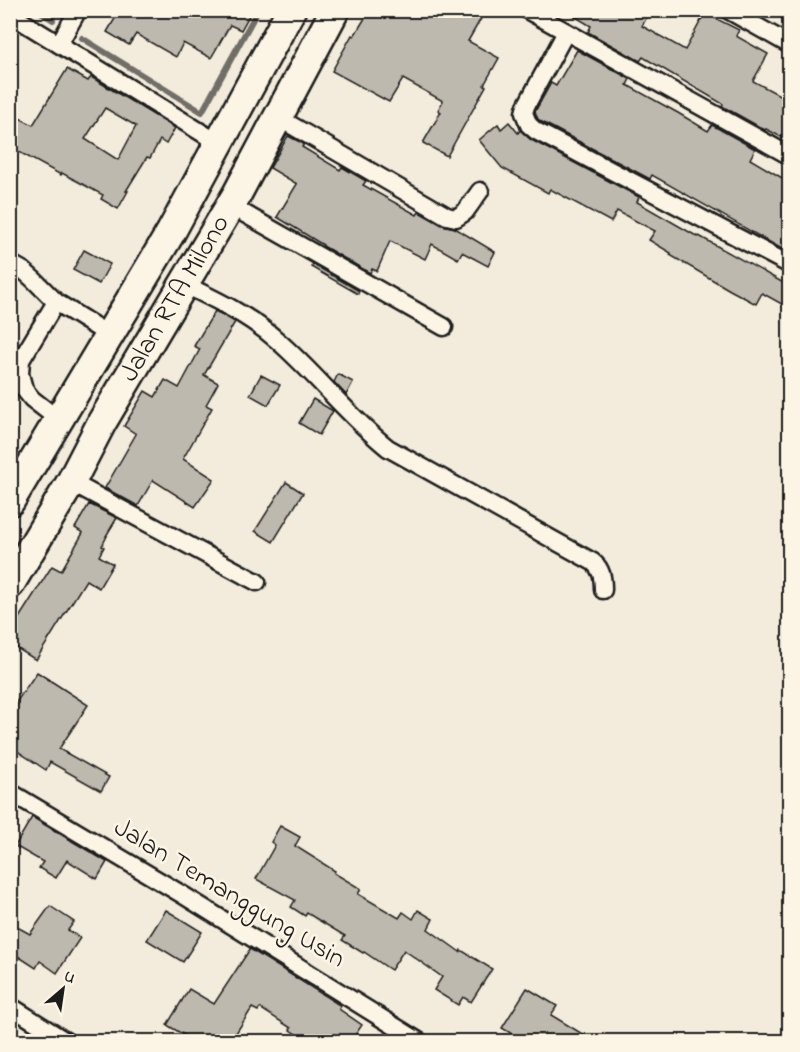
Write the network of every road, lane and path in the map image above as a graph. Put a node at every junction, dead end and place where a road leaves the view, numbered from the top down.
1 (78, 10) edge
2 (291, 10) edge
3 (335, 10) edge
4 (527, 10) edge
5 (728, 10) edge
6 (10, 14) edge
7 (566, 32) junction
8 (59, 44) junction
9 (789, 45) edge
10 (279, 118) junction
11 (220, 144) junction
12 (789, 156) edge
13 (480, 191) dead end
14 (231, 206) junction
15 (10, 263) edge
16 (789, 265) edge
17 (183, 284) junction
18 (56, 302) junction
19 (444, 327) dead end
20 (110, 335) junction
21 (64, 411) junction
22 (102, 422) junction
23 (71, 482) junction
24 (10, 501) edge
25 (257, 582) dead end
26 (10, 584) edge
27 (603, 590) dead end
28 (10, 792) edge
29 (10, 1006) edge
30 (67, 1041) edge
31 (420, 1041) edge

1 - 8 street
2 - 11 highway, Jalan RTA Milono
3 - 10 highway, Jalan RTA Milono
4 - 7 street
5 - 9 street
6 - 8 street
7 - 12 street
7 - 16 street
8 - 11 street
10 - 13 street
10 - 14 highway, Jalan RTA Milono
11 - 20 highway, Jalan RTA Milono
14 - 17 highway, Jalan RTA Milono
14 - 19 street
15 - 18 street
17 - 22 highway, Jalan RTA Milono
17 - 27 street
18 - 20 street
18 - 21 street
20 - 21 highway, Jalan RTA Milono
21 - 22 highway
21 - 24 highway, Jalan RTA Milono
22 - 23 highway, Jalan RTA Milono
23 - 25 street
23 - 26 highway, Jalan RTA Milono
28 - 31 street, Jalan Temanggung Usin
29 - 30 street

